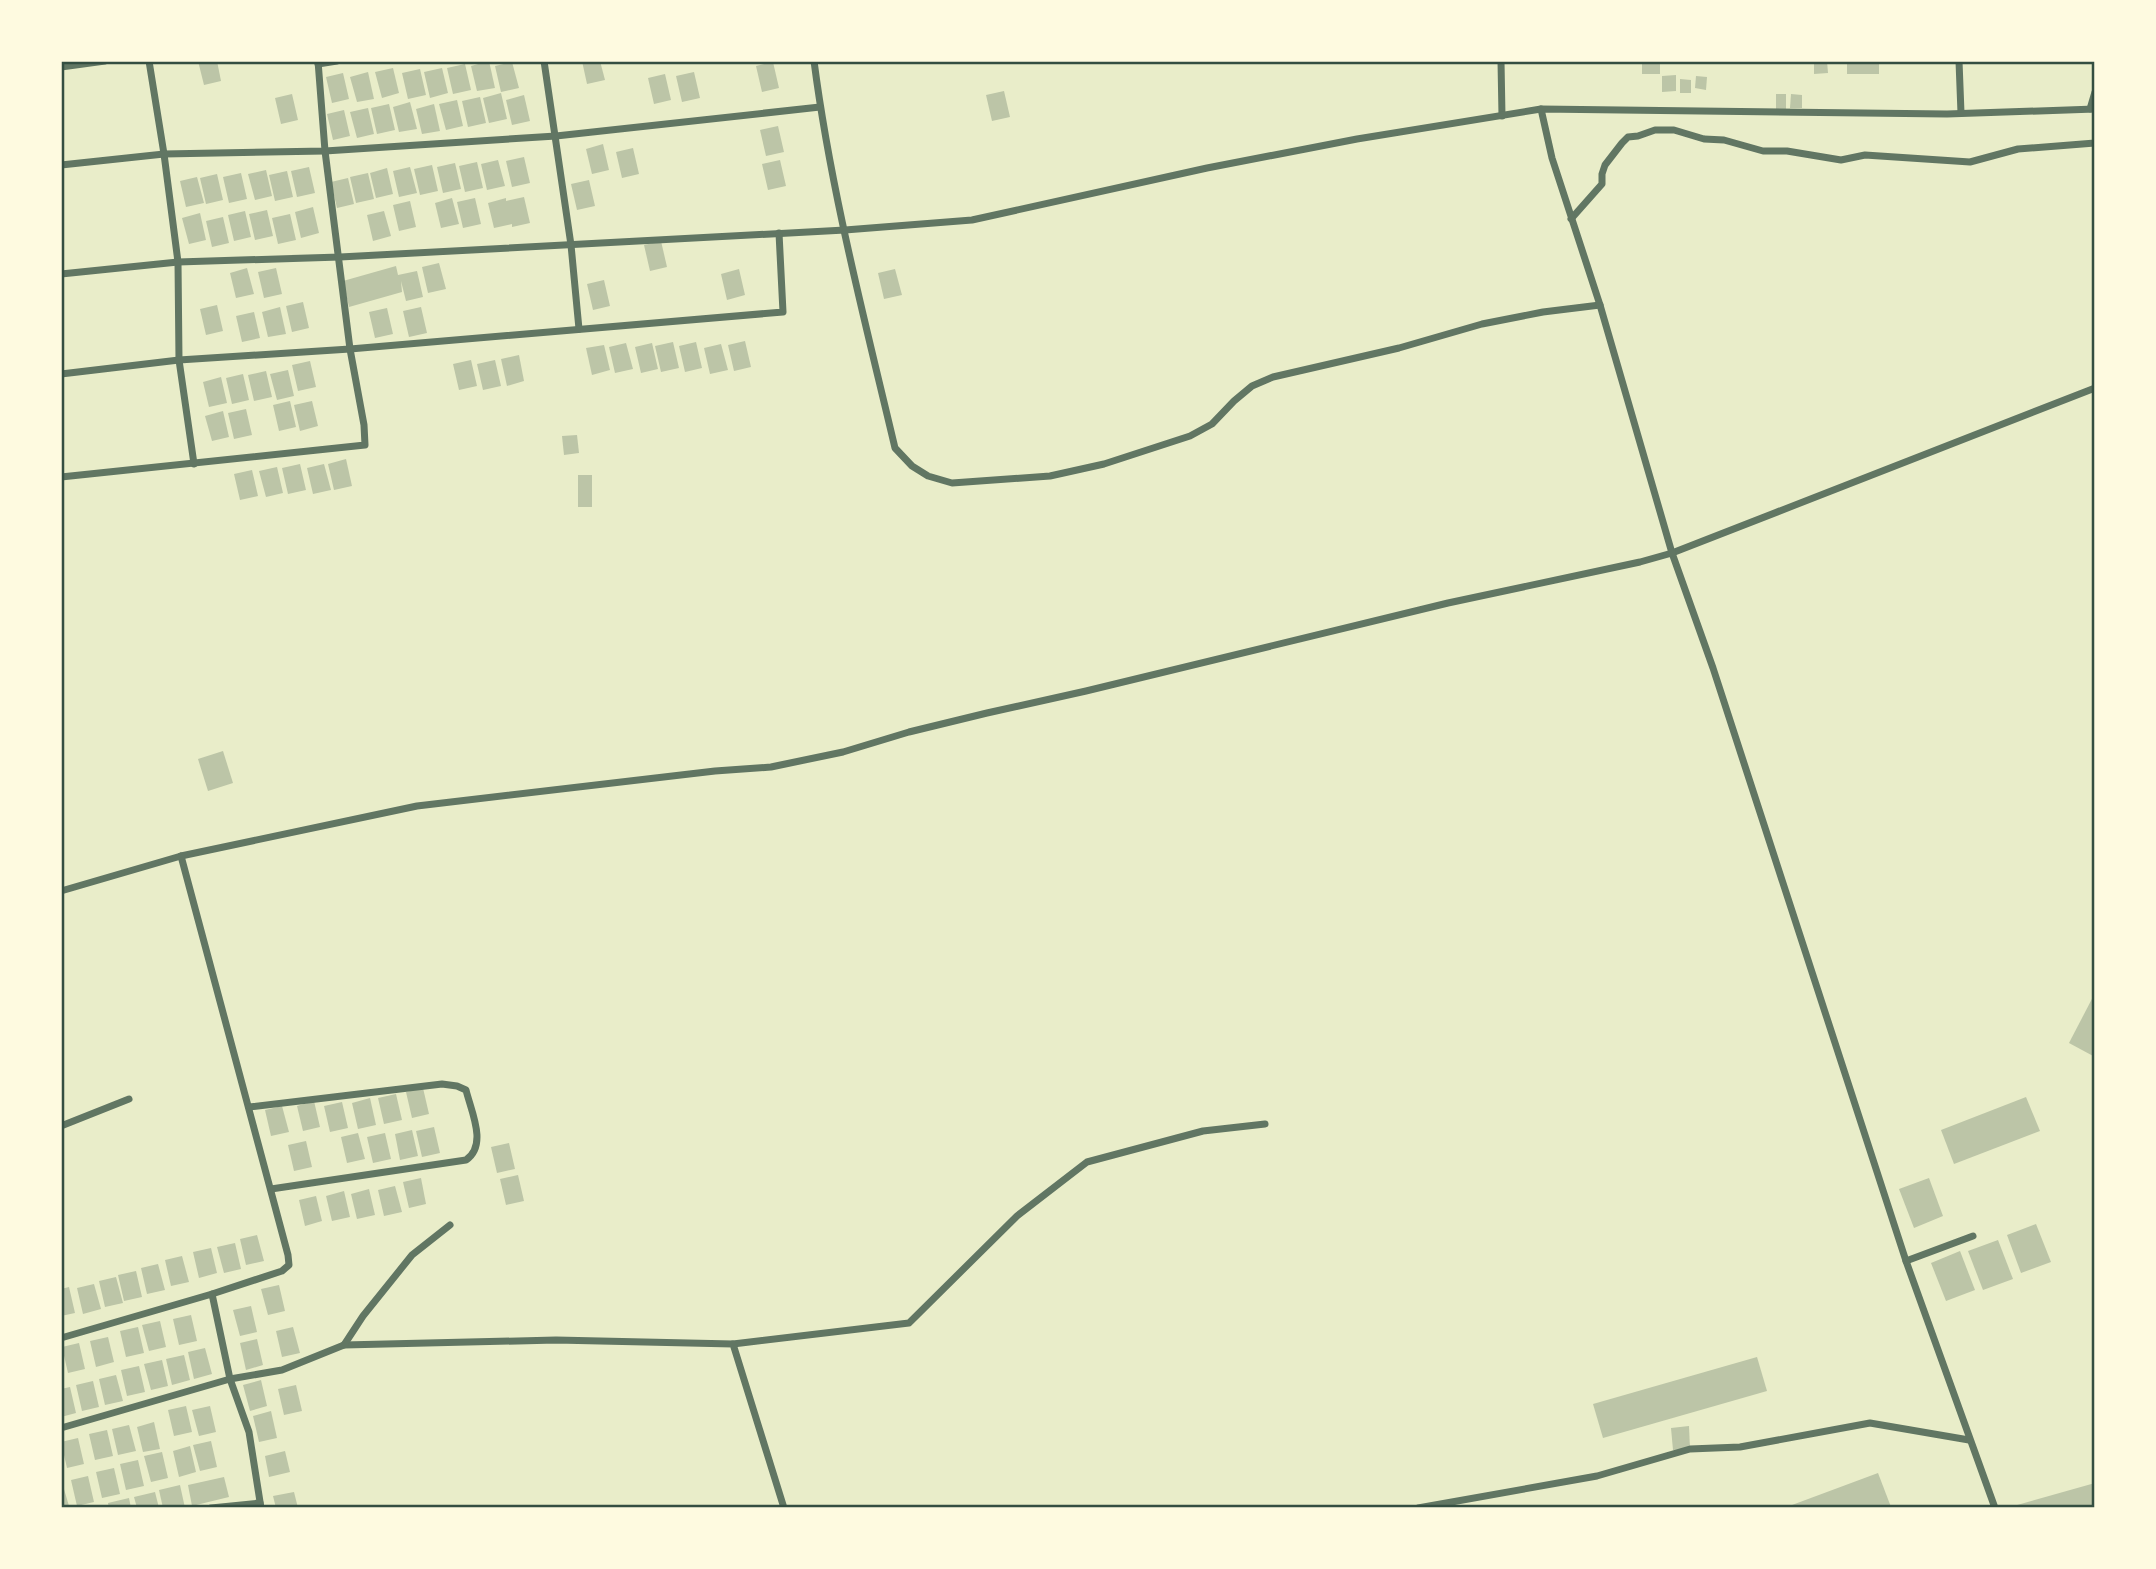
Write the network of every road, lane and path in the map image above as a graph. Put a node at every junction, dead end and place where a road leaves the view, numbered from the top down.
1 (105, 61) edge
2 (149, 61) edge
3 (337, 61) edge
4 (544, 61) edge
5 (814, 61) edge
6 (1501, 61) edge
7 (1959, 61) edge
8 (318, 62) edge
9 (61, 67) edge
10 (2095, 92) edge
11 (820, 107) junction
12 (1541, 109) junction
13 (2093, 109) edge
14 (1961, 113) junction
15 (1502, 116) junction
16 (556, 136) junction
17 (2095, 144) edge
18 (325, 151) junction
19 (164, 154) junction
20 (61, 165) edge
21 (1571, 219) junction
22 (845, 230) junction
23 (779, 233) junction
24 (571, 245) junction
25 (340, 257) junction
26 (178, 262) junction
27 (61, 274) edge
28 (1600, 306) junction
29 (579, 329) junction
30 (350, 349) junction
31 (179, 360) junction
32 (61, 374) edge
33 (2095, 388) edge
34 (194, 464) junction
35 (61, 477) edge
36 (1672, 553) junction
37 (181, 856) junction
38 (61, 891) edge
39 (129, 1099) dead end
40 (249, 1107) junction
41 (1265, 1124) dead end
42 (61, 1126) edge
43 (271, 1189) junction
44 (450, 1225) dead end
45 (1973, 1236) dead end
46 (1906, 1261) junction
47 (212, 1294) junction
48 (61, 1338) edge
49 (733, 1344) junction
50 (344, 1345) junction
51 (230, 1379) junction
52 (61, 1428) edge
53 (1969, 1440) junction
54 (261, 1505) edge
55 (211, 1508) edge
56 (785, 1508) edge
57 (1418, 1508) edge
58 (1995, 1508) edge

1 - 9 street
2 - 19 street
3 - 8 street
4 - 16 street
5 - 11 street
6 - 15 street
7 - 14 street
8 - 18 street
10 - 13 street
11 - 16 street
11 - 22 street
12 - 14 street
12 - 15 street
12 - 21 street
13 - 14 street
15 - 22 street
16 - 18 street
16 - 24 street
17 - 21 street
18 - 19 street
18 - 25 street
19 - 20 street
19 - 26 street
21 - 28 street
22 - 23 street
22 - 28 street
23 - 24 street
23 - 29 street
24 - 25 street
24 - 29 street
25 - 26 street
25 - 30 street
26 - 27 street
26 - 31 street
28 - 36 street
29 - 30 street
30 - 31 street
30 - 34 street
31 - 32 street
31 - 34 street
33 - 36 street
34 - 35 street
36 - 37 street
36 - 46 street
37 - 38 street
37 - 40 street
39 - 42 street
40 - 43 street
40 - 43 street
41 - 49 street
43 - 47 street
44 - 50 street
45 - 46 street
46 - 53 street
47 - 48 street
47 - 51 street
49 - 50 street
49 - 56 street
50 - 51 street
51 - 52 street
51 - 54 street
53 - 57 street
53 - 58 street
54 - 55 street

